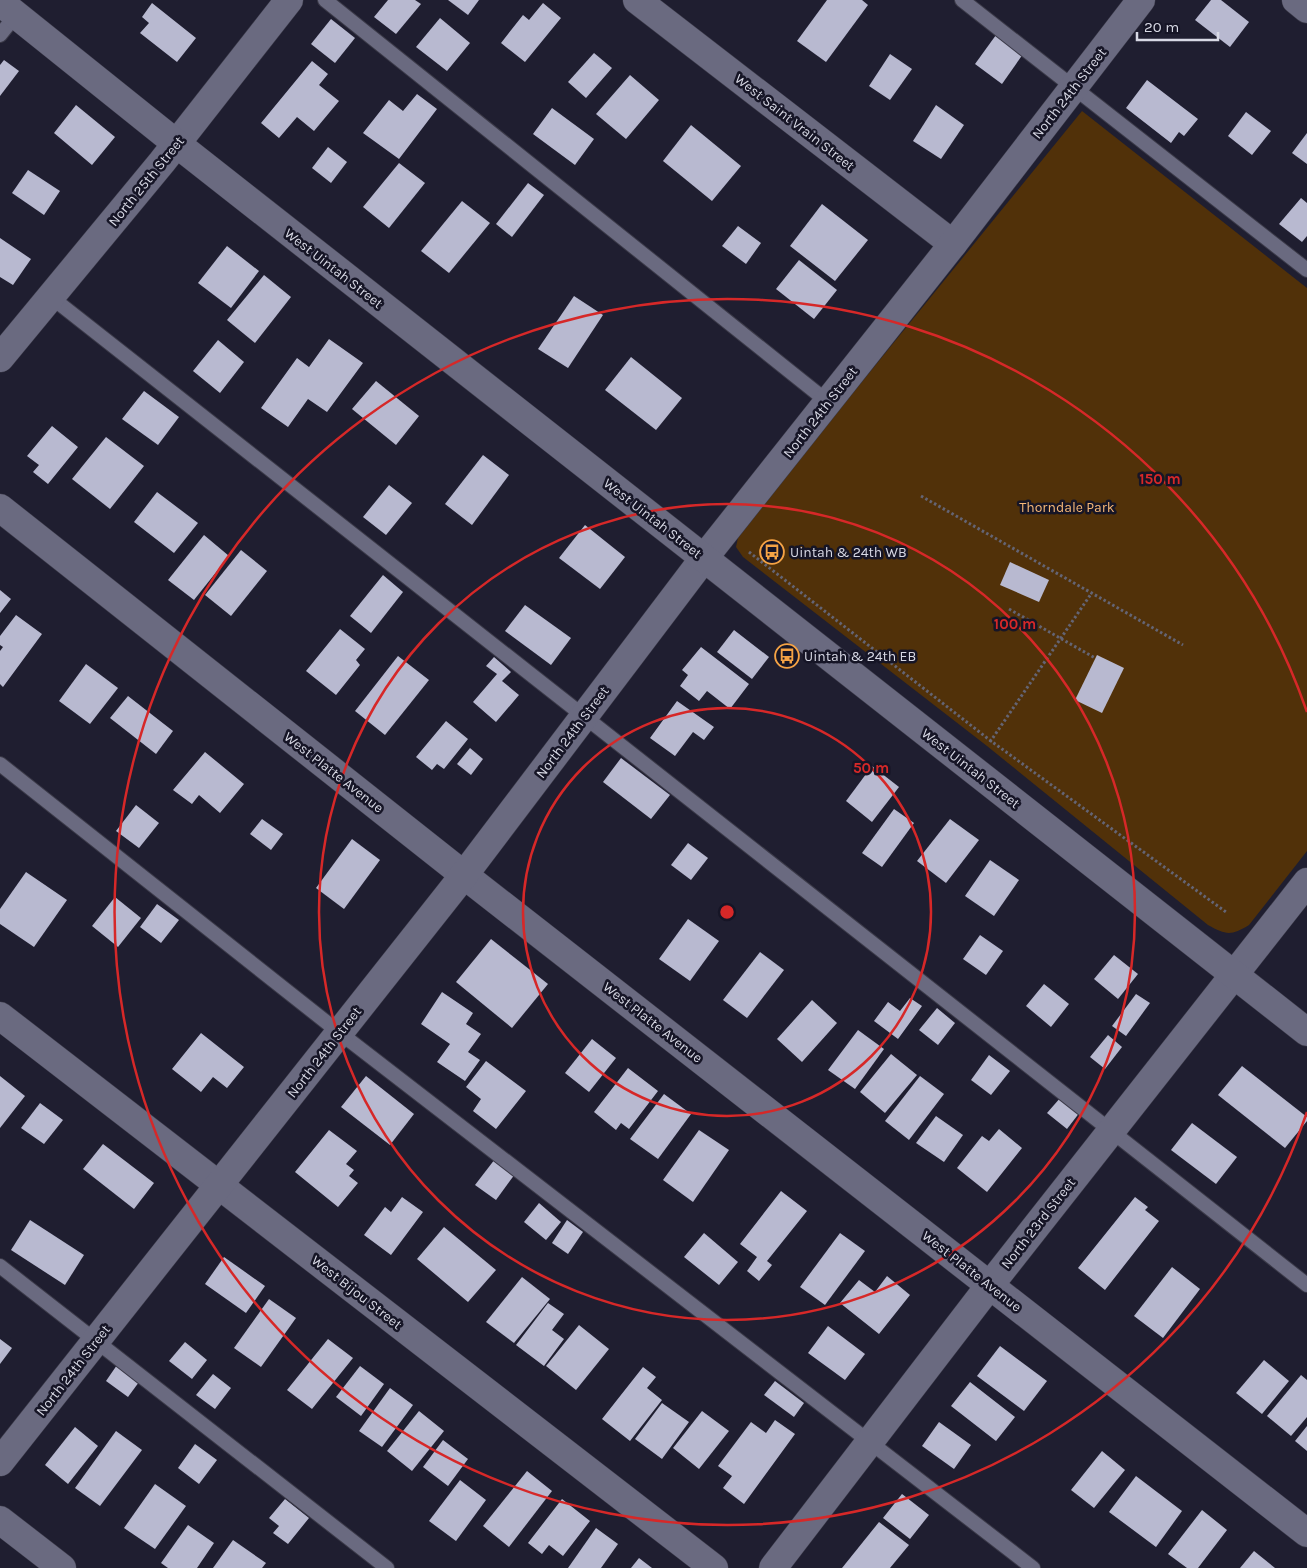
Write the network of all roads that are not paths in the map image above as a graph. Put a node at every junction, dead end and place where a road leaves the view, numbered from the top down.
1 (289, 0) edge
2 (325, 0) edge
3 (637, 0) edge
4 (962, 0) edge
5 (1141, 0) edge
6 (1296, 0) edge
7 (1307, 9) edge
8 (5, 18) edge
9 (1073, 88) junction
10 (177, 144) junction
11 (953, 244) junction
12 (1307, 270) edge
13 (51, 297) junction
14 (0, 358) edge
15 (828, 402) junction
16 (0, 508) edge
17 (704, 558) junction
18 (585, 716) junction
19 (0, 764) edge
20 (464, 875) junction
21 (1307, 882) edge
22 (1235, 975) junction
23 (0, 1016) edge
24 (340, 1032) junction
25 (1307, 1032) edge
26 (1111, 1132) junction
27 (220, 1185) junction
28 (0, 1266) edge
29 (990, 1284) junction
30 (1307, 1286) edge
31 (96, 1340) junction
32 (870, 1440) junction
33 (0, 1462) edge
34 (0, 1520) edge
35 (1307, 1533) edge
36 (62, 1568) edge
37 (387, 1568) edge
38 (714, 1568) edge
39 (773, 1568) edge
40 (1033, 1568) edge

1 - 10 street, North 25th Street
2 - 15 lane
3 - 11 street, West Saint Vrain Street
4 - 9 lane
5 - 9 street, North 24th Street
6 - 7 street
8 - 10 street, West Uintah Street
9 - 11 street, North 24th Street
9 - 12 lane
10 - 13 street, North 25th Street
10 - 17 street, West Uintah Street
11 - 15 street, North 24th Street
13 - 14 street, North 25th Street
13 - 18 lane
15 - 17 street, North 24th Street
16 - 20 street, West Platte Avenue
17 - 18 street, North 24th Street
17 - 22 street, West Uintah Street
18 - 20 street, North 24th Street
18 - 26 lane
19 - 24 lane
20 - 24 street, North 24th Street
20 - 29 street, West Platte Avenue
21 - 22 street, North 23rd Street
22 - 25 street, West Uintah Street
22 - 26 street, North 23rd Street
23 - 27 street, West Bijou Street
24 - 27 street, North 24th Street
24 - 32 lane
26 - 29 street, North 23rd Street
26 - 30 lane
27 - 31 street, North 24th Street
27 - 38 street, West Bijou Street
28 - 31 lane
29 - 32 street, North 23rd Street
29 - 35 street, West Platte Avenue
31 - 33 street, North 24th Street
31 - 37 lane
32 - 39 street, North 23rd Street
32 - 40 lane
34 - 36 street

